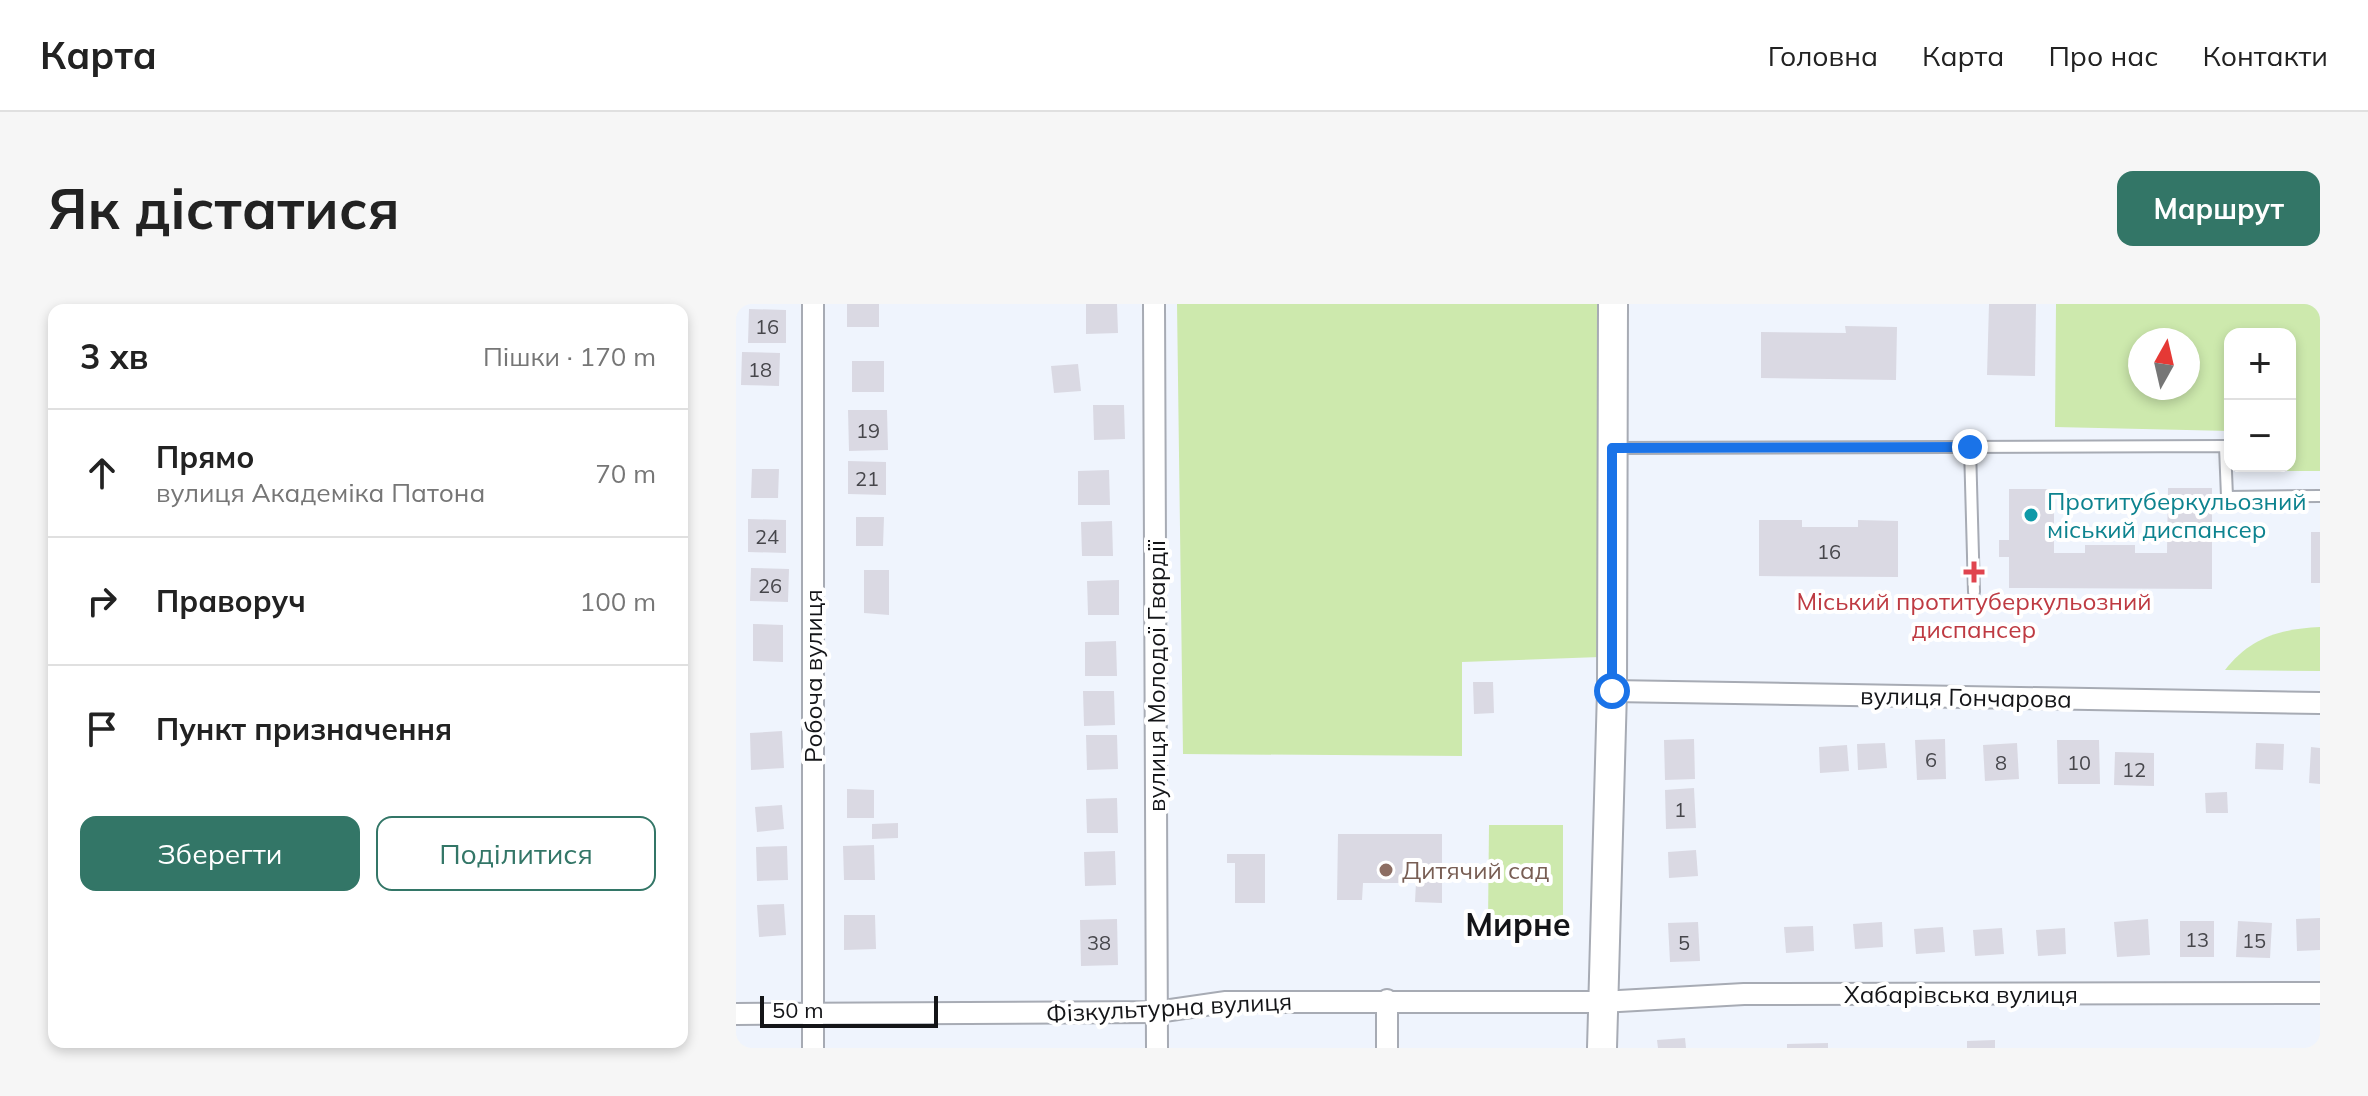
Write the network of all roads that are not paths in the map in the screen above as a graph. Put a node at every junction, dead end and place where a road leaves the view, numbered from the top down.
1 (813, 304) edge
2 (1154, 304) edge
3 (1613, 304) edge
4 (1970, 447) junction
5 (1612, 448) junction
6 (2320, 496) edge
7 (1974, 592) dead end
8 (1612, 691) junction
9 (2320, 703) edge
10 (2320, 993) edge
11 (1387, 1000) junction
12 (1601, 1002) junction
13 (1157, 1012) junction
14 (736, 1014) edge
15 (813, 1015) junction
16 (813, 1048) edge
17 (1157, 1048) edge
18 (1387, 1048) edge
19 (1602, 1048) edge

1 - 15 street, Робоча вулиця
2 - 13 street, вулиця Молодої Гвардії
3 - 5 street
4 - 5 lane
4 - 6 lane
4 - 7 lane
5 - 8 street
8 - 9 street, вулиця Гончарова
8 - 12 street
10 - 12 street, Хабарівська вулиця
11 - 12 street, Фізкультурна вулиця
11 - 13 street, Фізкультурна вулиця
11 - 18 street
12 - 19 street
13 - 15 street, Фізкультурна вулиця
13 - 17 street, вулиця Молодої Гвардії
14 - 15 street, Фізкультурна вулиця
15 - 16 street, Робоча вулиця

